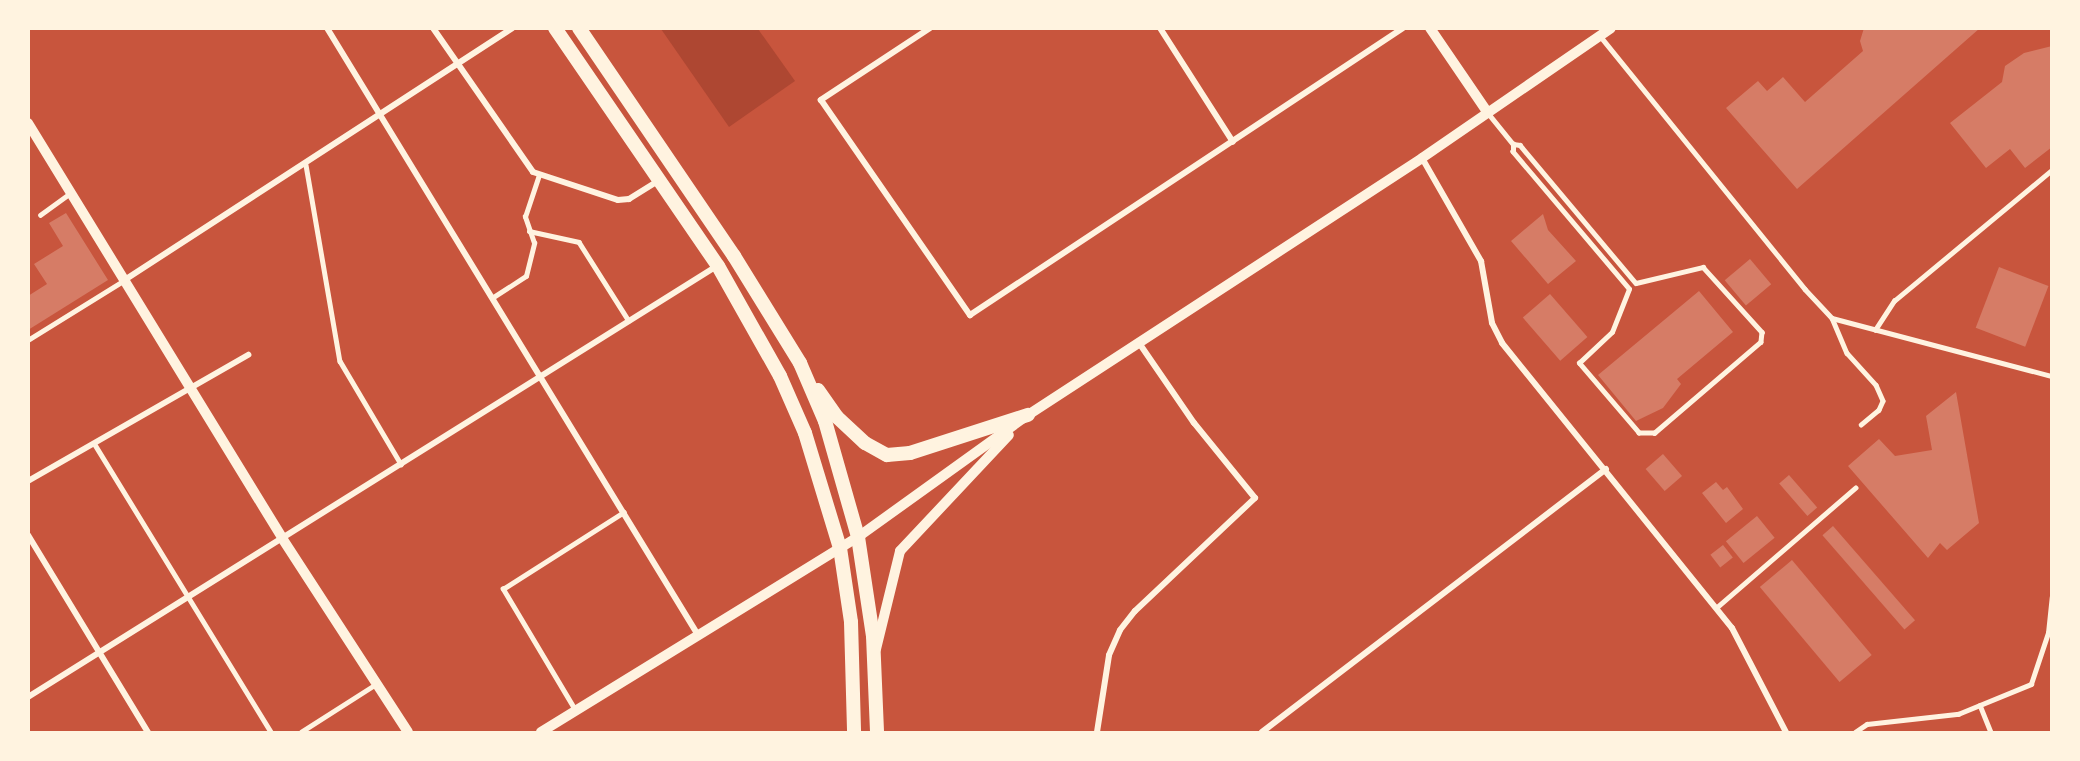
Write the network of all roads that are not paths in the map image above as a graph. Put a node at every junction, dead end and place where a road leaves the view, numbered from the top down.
1 (327, 28) edge
2 (433, 28) edge
3 (512, 28) edge
4 (555, 28) edge
5 (579, 28) edge
6 (930, 28) edge
7 (1160, 28) edge
8 (1403, 28) edge
9 (1430, 28) edge
10 (1611, 28) edge
11 (1601, 37) junction
12 (456, 66) junction
13 (1488, 113) junction
14 (378, 117) junction
15 (28, 123) edge
16 (1233, 142) junction
17 (1513, 144) junction
18 (1422, 158) junction
19 (306, 165) junction
20 (2052, 170) edge
21 (539, 175) junction
22 (659, 180) junction
23 (70, 194) junction
24 (40, 216) dead end
25 (529, 231) junction
26 (718, 266) junction
27 (123, 281) junction
28 (492, 298) junction
29 (1832, 318) junction
30 (629, 321) junction
31 (1875, 330) junction
32 (28, 340) edge
33 (1139, 342) junction
34 (248, 355) dead end
35 (800, 363) junction
36 (541, 376) junction
37 (2052, 376) edge
38 (192, 390) junction
39 (1028, 415) junction
40 (1861, 425) dead end
41 (94, 443) junction
42 (401, 464) junction
43 (1606, 469) junction
44 (28, 481) edge
45 (1855, 488) dead end
46 (624, 512) junction
47 (28, 535) edge
48 (858, 537) junction
49 (282, 538) junction
50 (840, 548) junction
51 (188, 597) junction
52 (2052, 597) edge
53 (1716, 608) junction
54 (698, 635) junction
55 (100, 652) junction
56 (874, 658) junction
57 (376, 684) junction
58 (28, 697) edge
59 (1980, 705) junction
60 (576, 712) junction
61 (148, 732) edge
62 (271, 732) edge
63 (301, 732) edge
64 (408, 732) edge
65 (541, 732) edge
66 (852, 732) edge
67 (877, 732) edge
68 (1097, 732) edge
69 (1262, 732) edge
70 (1786, 732) edge
71 (1855, 732) edge
72 (1991, 732) edge

1 - 14 street
2 - 12 street
3 - 12 street
4 - 22 main road
5 - 35 main road
6 - 16 street
7 - 16 street
8 - 16 street
9 - 13 street
10 - 11 street
11 - 13 street
11 - 29 lane
12 - 14 street
12 - 21 street
13 - 17 lane
13 - 18 street
14 - 19 street
14 - 28 street
15 - 23 street
17 - 17 lane
18 - 33 street
18 - 43 street
19 - 27 street
19 - 42 lane
20 - 31 lane
21 - 22 street
21 - 25 lane
22 - 26 main road
23 - 24 lane
23 - 27 street
25 - 28 lane
25 - 30 lane
26 - 30 street
26 - 50 main road
27 - 32 lane
27 - 38 street
28 - 36 street
29 - 31 lane
29 - 40 lane
30 - 36 street
31 - 37 lane
33 - 39 street
33 - 68 street
34 - 38 street
35 - 39 main road
35 - 48 main road
36 - 42 street
36 - 46 street
38 - 41 street
38 - 49 street
39 - 48 street
39 - 56 street
41 - 44 street
41 - 51 lane
42 - 49 street
43 - 53 street
43 - 69 street
45 - 53 lane
46 - 54 street
46 - 60 lane
47 - 55 street
48 - 50 street
48 - 56 main road
49 - 51 street
49 - 57 street
50 - 54 street
50 - 66 main road
51 - 55 street
51 - 62 lane
52 - 59 lane
53 - 70 street
54 - 60 street
55 - 58 street
55 - 61 street
56 - 67 main road
57 - 63 lane
57 - 64 street
59 - 71 lane
59 - 72 lane
60 - 65 street

